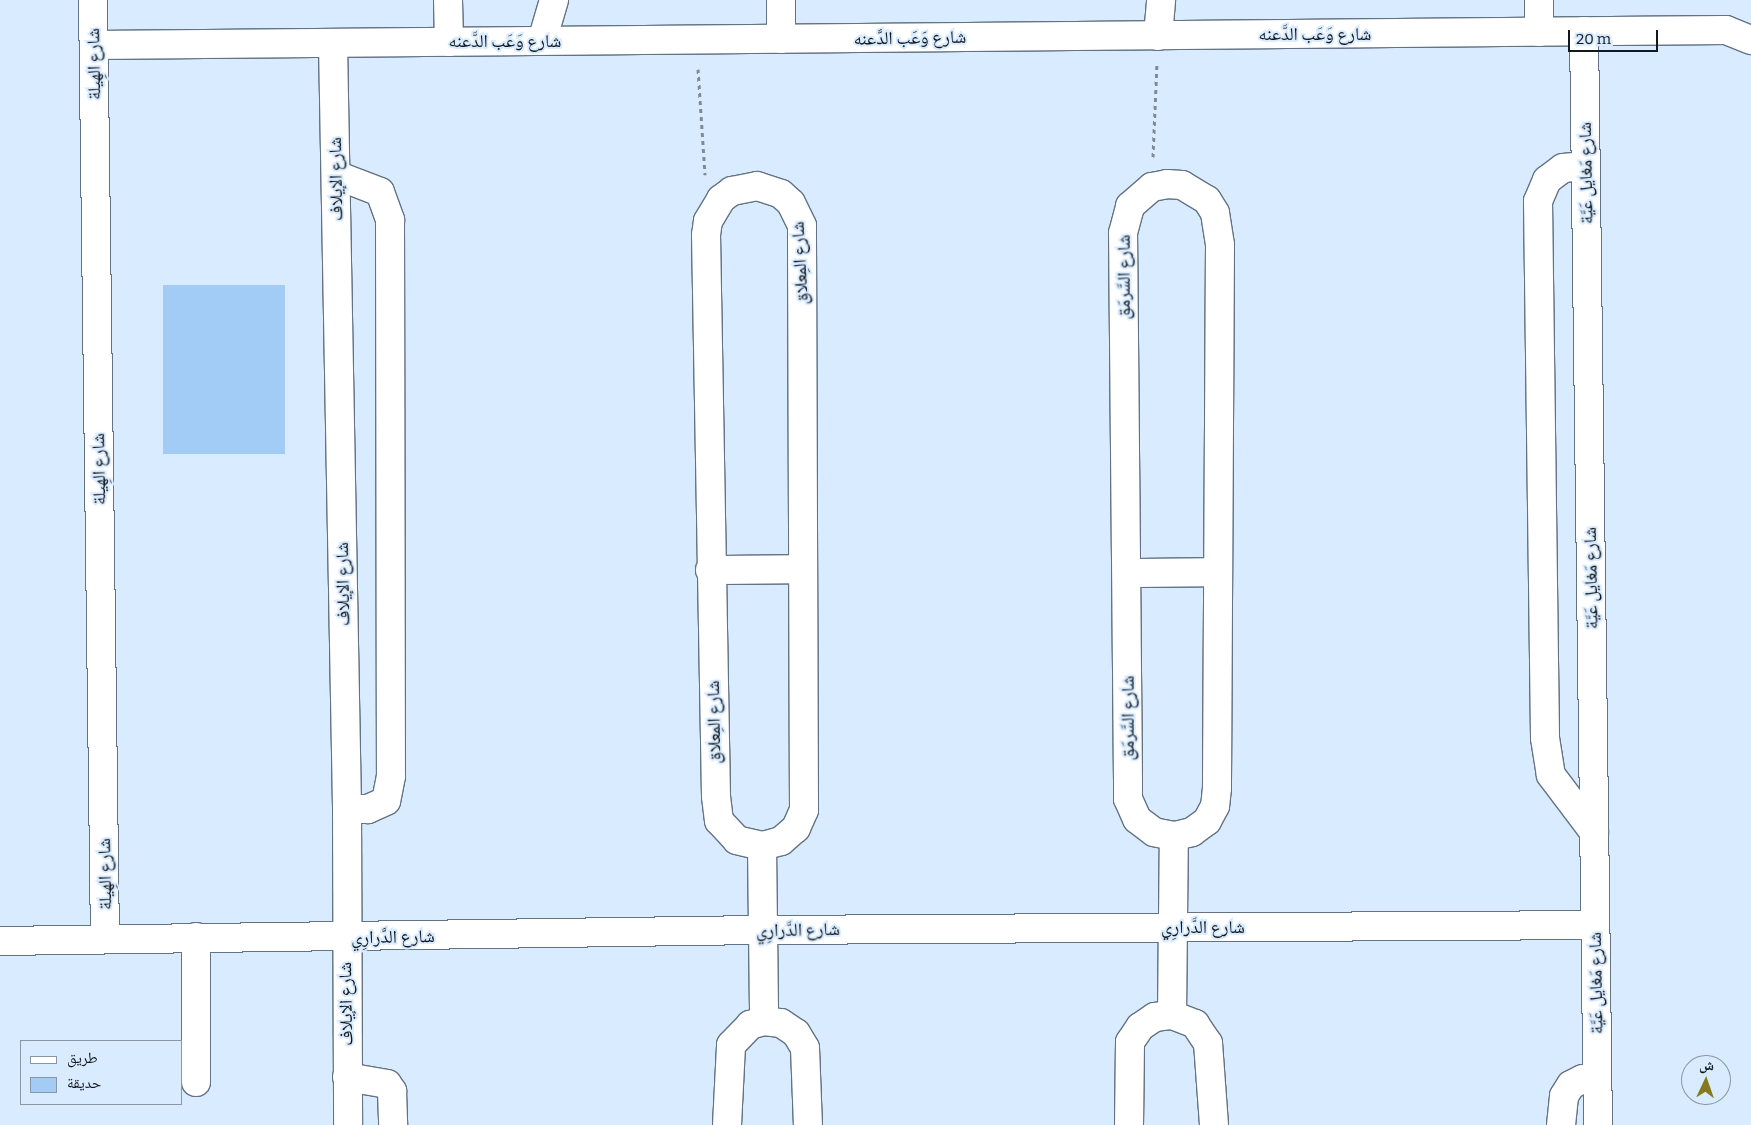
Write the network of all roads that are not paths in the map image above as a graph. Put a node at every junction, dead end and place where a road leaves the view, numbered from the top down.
1 (93, 0) edge
2 (448, 0) edge
3 (554, 0) edge
4 (781, 0) edge
5 (1161, 0) edge
6 (1539, 0) edge
7 (1751, 18) edge
8 (1726, 30) junction
9 (1584, 31) junction
10 (1539, 32) junction
11 (1158, 36) junction
12 (781, 39) junction
13 (1751, 40) edge
14 (542, 41) junction
15 (449, 42) junction
16 (333, 43) junction
17 (94, 45) junction
18 (1586, 166) junction
19 (336, 175) junction
20 (803, 569) junction
21 (710, 570) junction
22 (1217, 572) junction
23 (1126, 573) junction
24 (347, 809) junction
25 (1594, 832) junction
26 (1174, 836) junction
27 (762, 846) junction
28 (1595, 925) junction
29 (1174, 927) junction
30 (762, 930) junction
31 (105, 937) junction
32 (196, 937) junction
33 (346, 938) junction
34 (0, 941) edge
35 (1172, 1015) junction
36 (764, 1021) junction
37 (347, 1077) junction
38 (1597, 1081) junction
39 (196, 1082) dead end
40 (348, 1125) edge
41 (393, 1125) edge
42 (728, 1125) edge
43 (808, 1125) edge
44 (1129, 1125) edge
45 (1214, 1125) edge
46 (1561, 1125) edge
47 (1598, 1125) edge

1 - 17 street, شارع الهِيلة
2 - 15 street
3 - 14 street
4 - 12 street
5 - 11 street
6 - 10 street
7 - 8 street, شارع وَعَب الدَّعنه
8 - 9 street, شارع وَعَب الدَّعنه
8 - 13 street, شارع وَعَب الدَّعنه
9 - 10 street, شارع وَعَب الدَّعنه
9 - 18 street, شارع مَغايل عَيَّة
10 - 11 street, شارع وَعَب الدَّعنه
11 - 12 street, شارع وَعَب الدَّعنه
12 - 14 street, شارع وَعَب الدَّعنه
14 - 15 street, شارع وَعَب الدَّعنه
15 - 16 street, شارع وَعَب الدَّعنه
16 - 17 street, شارع وَعَب الدَّعنه
16 - 19 street, شارع الإيلاف
17 - 31 street, شارع الهِيلة
18 - 25 street, شارع مَغايل عَيَّة
18 - 25 street
19 - 24 street, شارع الإيلاف
19 - 24 street
20 - 21 street
20 - 21 street, شارع المِعلاق
20 - 27 street, شارع المِعلاق
21 - 27 street, شارع المِعلاق
22 - 23 street
22 - 23 street, شارع السَّرمَق
22 - 26 street
23 - 26 street, شارع السَّرمَق
24 - 33 street, شارع الإيلاف
25 - 28 street, شارع مَغايل عَيَّة
26 - 29 street
27 - 30 street
28 - 29 street, شارع الدَّرارِي
28 - 38 street, شارع مَغايل عَيَّة
29 - 30 street, شارع الدَّرارِي
29 - 35 street
30 - 33 street, شارع الدَّرارِي
30 - 36 street
31 - 32 street, شارع الدَّرارِي
31 - 34 street, شارع الدَّرارِي
32 - 33 street, شارع الدَّرارِي
32 - 39 street
33 - 37 street, شارع الإيلاف
35 - 44 street
35 - 45 street
36 - 42 street
36 - 43 street
37 - 40 street, شارع الإيلاف
37 - 41 street
38 - 46 street
38 - 47 street, شارع مَغايل عَيَّة

